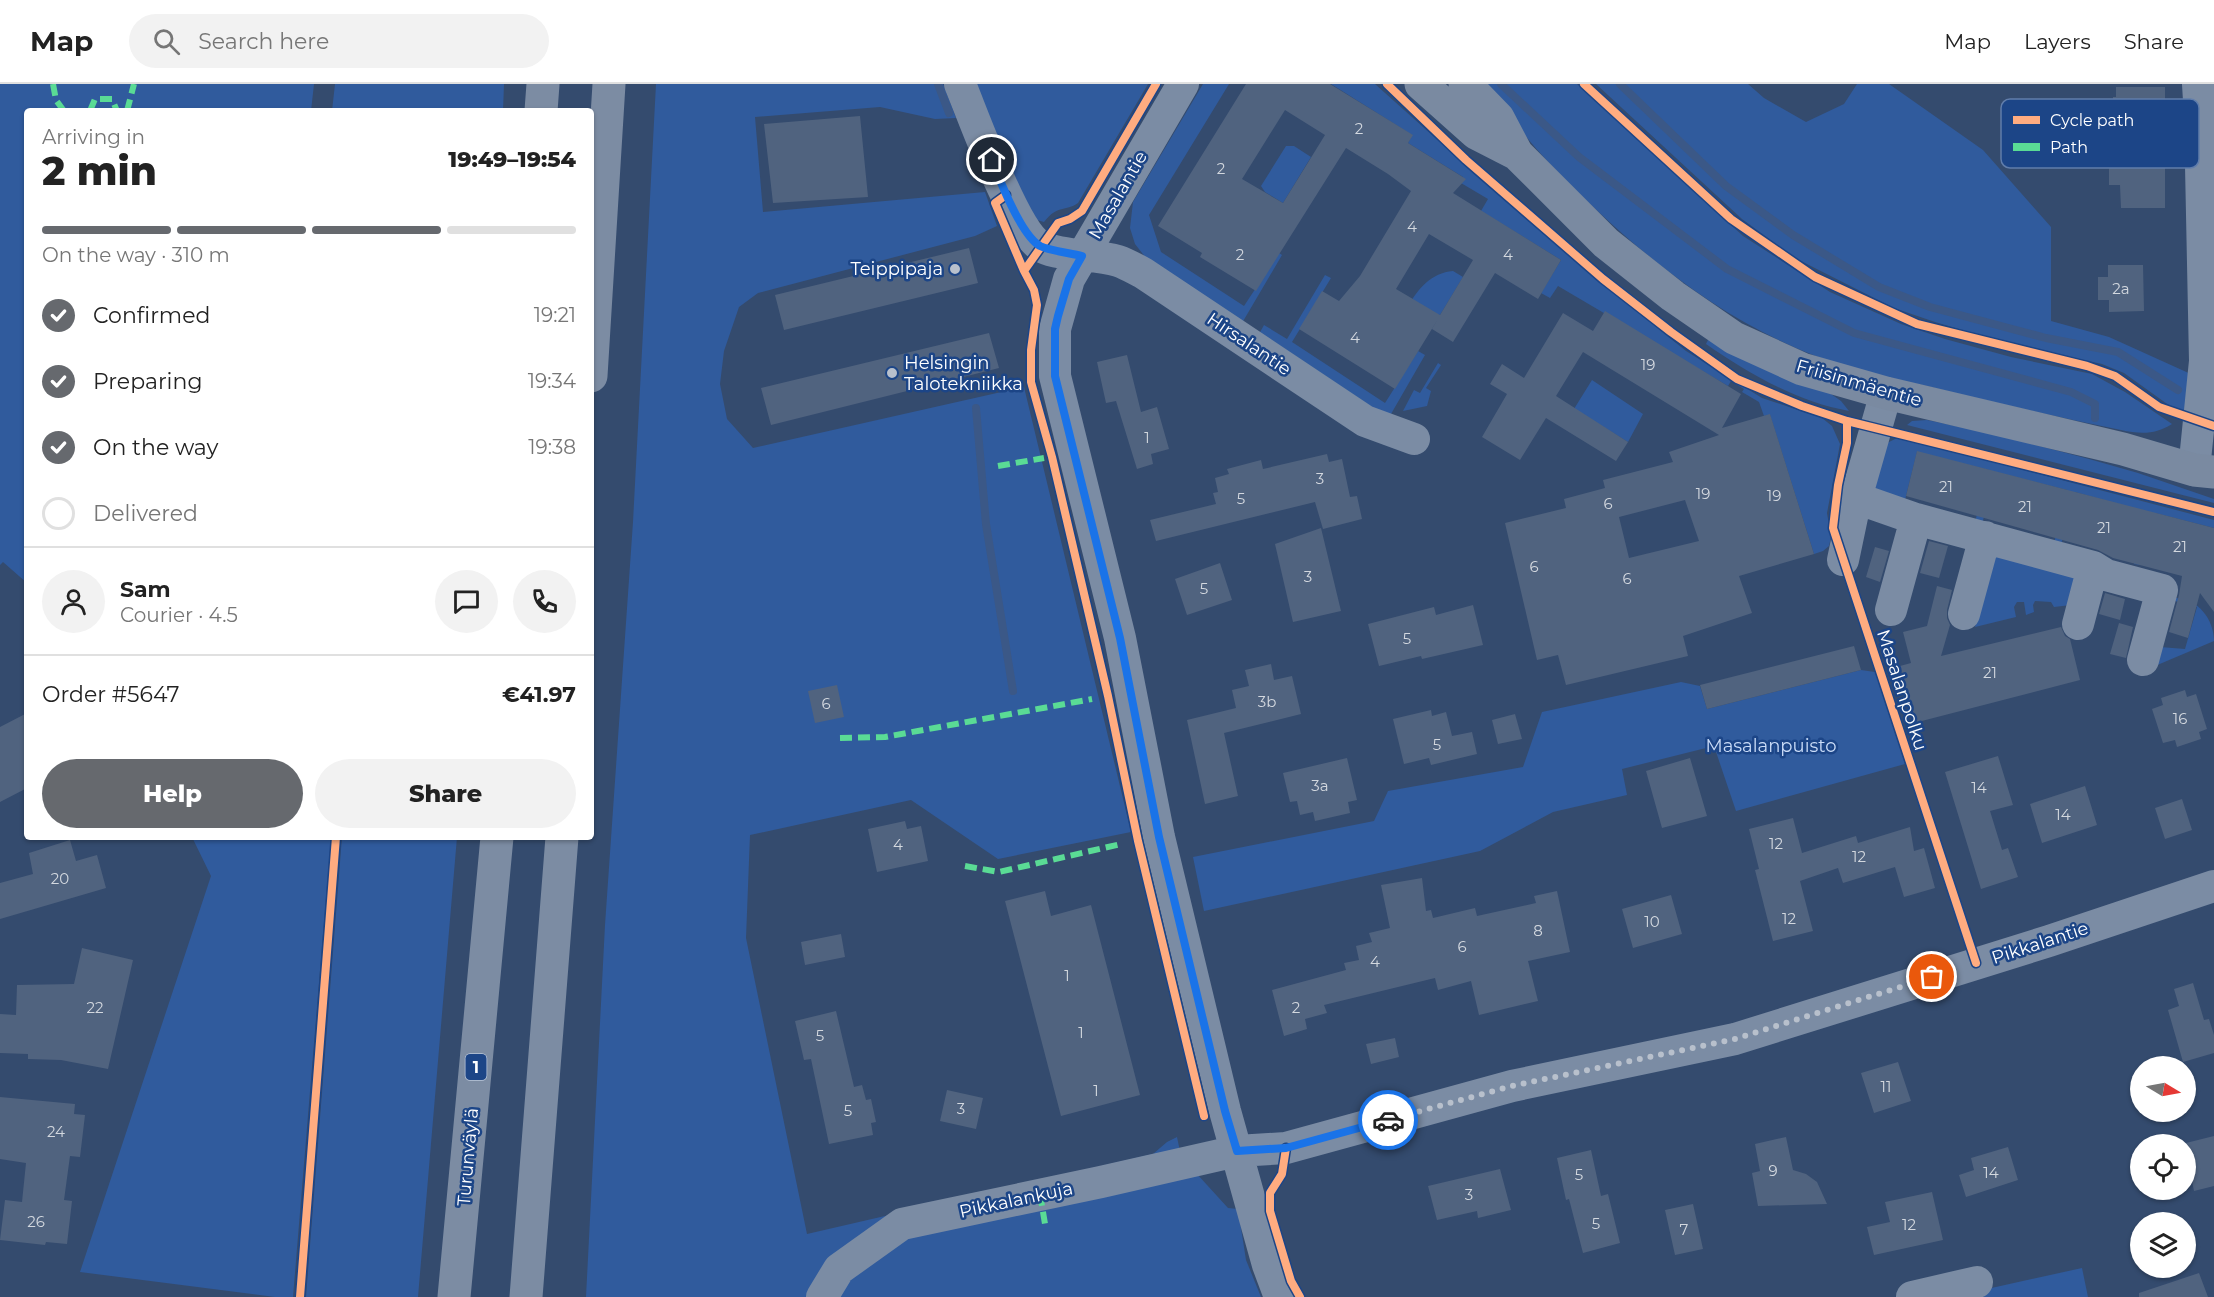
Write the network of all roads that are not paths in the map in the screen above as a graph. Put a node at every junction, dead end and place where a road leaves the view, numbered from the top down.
1 (543, 84) edge
2 (609, 84) edge
3 (960, 84) edge
4 (1183, 84) edge
5 (1421, 84) edge
6 (1465, 84) edge
7 (2198, 84) edge
8 (541, 108) edge
9 (1517, 154) junction
10 (2208, 220) edge
11 (1082, 256) junction
12 (594, 327) edge
13 (1886, 393) junction
14 (1414, 439) dead end
15 (2207, 475) edge
16 (1856, 498) junction
17 (1916, 519) junction
18 (1985, 537) junction
19 (1843, 560) dead end
20 (2093, 567) junction
21 (1891, 610) dead end
22 (1964, 614) dead end
23 (2078, 624) dead end
24 (2143, 660) dead end
25 (497, 840) edge
26 (562, 840) edge
27 (2214, 886) edge
28 (1237, 1151) junction
29 (1977, 1282) dead end
30 (454, 1297) edge
31 (526, 1297) edge
32 (822, 1297) edge
33 (1280, 1297) edge
34 (1912, 1297) edge

1 - 8 highway
2 - 12 highway
3 - 11 street, Hirsalantie
4 - 11 street, Masalantie
5 - 9 main road, Friisinmäentie
6 - 9 main road, Friisinmäentie
7 - 10 street
9 - 13 main road, Friisinmäentie
10 - 15 street
11 - 14 street, Hirsalantie
11 - 28 street, Masalantie
13 - 15 main road, Friisinmäentie
13 - 16 street
16 - 17 street
16 - 19 street
17 - 18 street
17 - 21 street
18 - 20 street
18 - 22 street
20 - 23 street
20 - 24 street
25 - 30 highway, Turunväylä / 1
26 - 31 highway
27 - 28 street, Pikkalantie
28 - 32 street, Pikkalankuja
28 - 33 street, Masalantie
29 - 34 street

